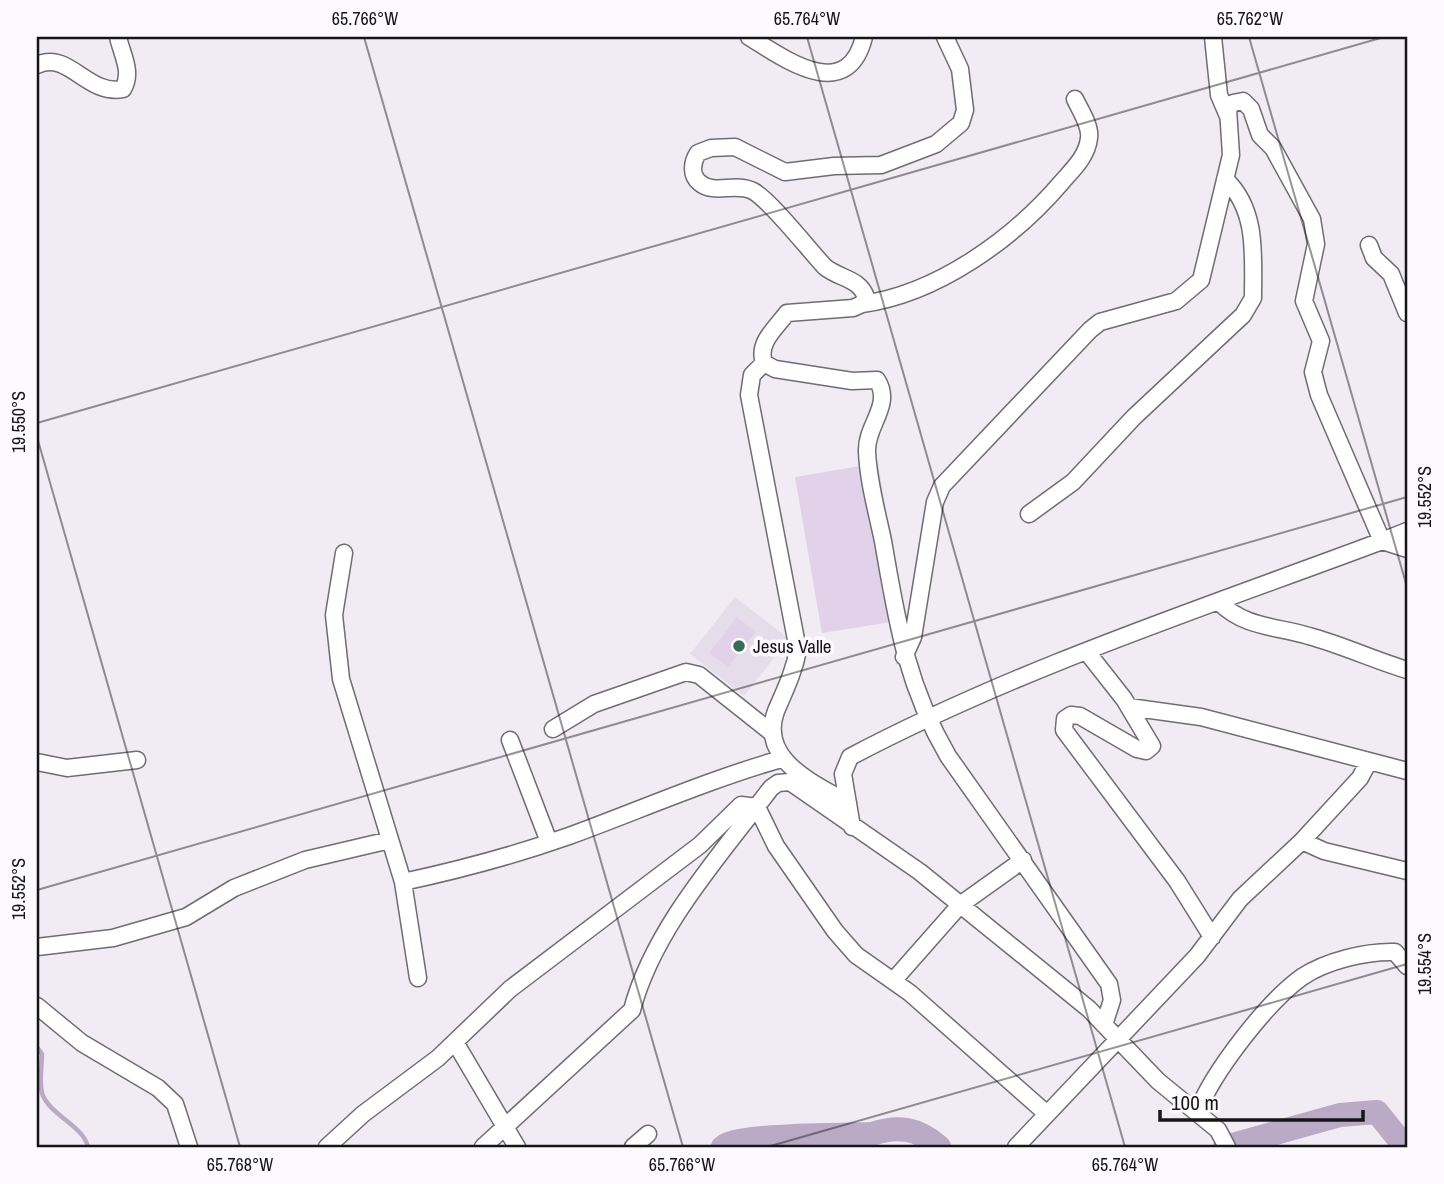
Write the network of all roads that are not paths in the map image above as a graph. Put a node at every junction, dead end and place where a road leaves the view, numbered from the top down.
1 (118, 37) edge
2 (749, 37) edge
3 (864, 37) edge
4 (945, 37) edge
5 (1213, 37) edge
6 (37, 65) edge
7 (1074, 99) dead end
8 (1228, 116) junction
9 (1225, 179) junction
10 (1369, 245) dead end
11 (862, 304) junction
12 (1407, 313) edge
13 (764, 363) junction
14 (1029, 514) dead end
15 (1407, 531) edge
16 (1382, 541) junction
17 (1407, 549) edge
18 (344, 553) dead end
19 (1219, 602) junction
20 (1087, 652) junction
21 (904, 657) junction
22 (1407, 670) edge
23 (1129, 707) junction
24 (925, 718) junction
25 (553, 729) dead end
26 (772, 733) junction
27 (510, 740) dead end
28 (781, 759) junction
29 (137, 760) dead end
30 (1369, 761) junction
31 (37, 762) edge
32 (1407, 771) edge
33 (848, 803) junction
34 (757, 807) junction
35 (852, 827) junction
36 (390, 840) junction
37 (1302, 841) junction
38 (549, 842) junction
39 (1023, 860) junction
40 (1407, 871) edge
41 (403, 883) junction
42 (960, 905) junction
43 (1212, 936) junction
44 (37, 947) edge
45 (1407, 966) edge
46 (418, 978) dead end
47 (893, 981) junction
48 (37, 1006) edge
49 (1104, 1025) junction
50 (1118, 1040) junction
51 (455, 1042) junction
52 (1198, 1113) junction
53 (1047, 1114) junction
54 (505, 1127) junction
55 (648, 1134) dead end
56 (1225, 1142) edge
57 (189, 1147) edge
58 (327, 1147) edge
59 (483, 1147) edge
60 (517, 1147) edge
61 (633, 1147) edge
62 (1016, 1147) edge

1 - 6 street
2 - 3 street
4 - 11 street
5 - 8 street
7 - 11 street
8 - 9 street
8 - 16 street
9 - 14 street
9 - 21 street
10 - 12 street
11 - 13 street
13 - 21 street
13 - 26 street
15 - 16 street
16 - 17 street
16 - 19 street
18 - 36 street
19 - 20 street
19 - 22 street
20 - 23 street
20 - 24 street
21 - 24 street
23 - 30 street
23 - 43 street
24 - 33 street
24 - 39 street
25 - 26 street
26 - 28 street
27 - 38 street
28 - 33 street
28 - 38 street
29 - 31 street
30 - 32 street
30 - 37 street
33 - 35 street
34 - 35 street
34 - 47 street
34 - 51 street
34 - 54 street
35 - 42 street
36 - 41 street
36 - 44 street
37 - 40 street
37 - 43 street
38 - 41 street
39 - 42 street
39 - 49 street
41 - 46 street
42 - 47 street
42 - 49 street
43 - 50 street
45 - 52 street
47 - 53 street
48 - 57 street
49 - 50 street
50 - 52 street
50 - 53 street
51 - 54 street
51 - 58 street
52 - 56 street
53 - 62 street
54 - 59 street
54 - 60 street
55 - 61 street

